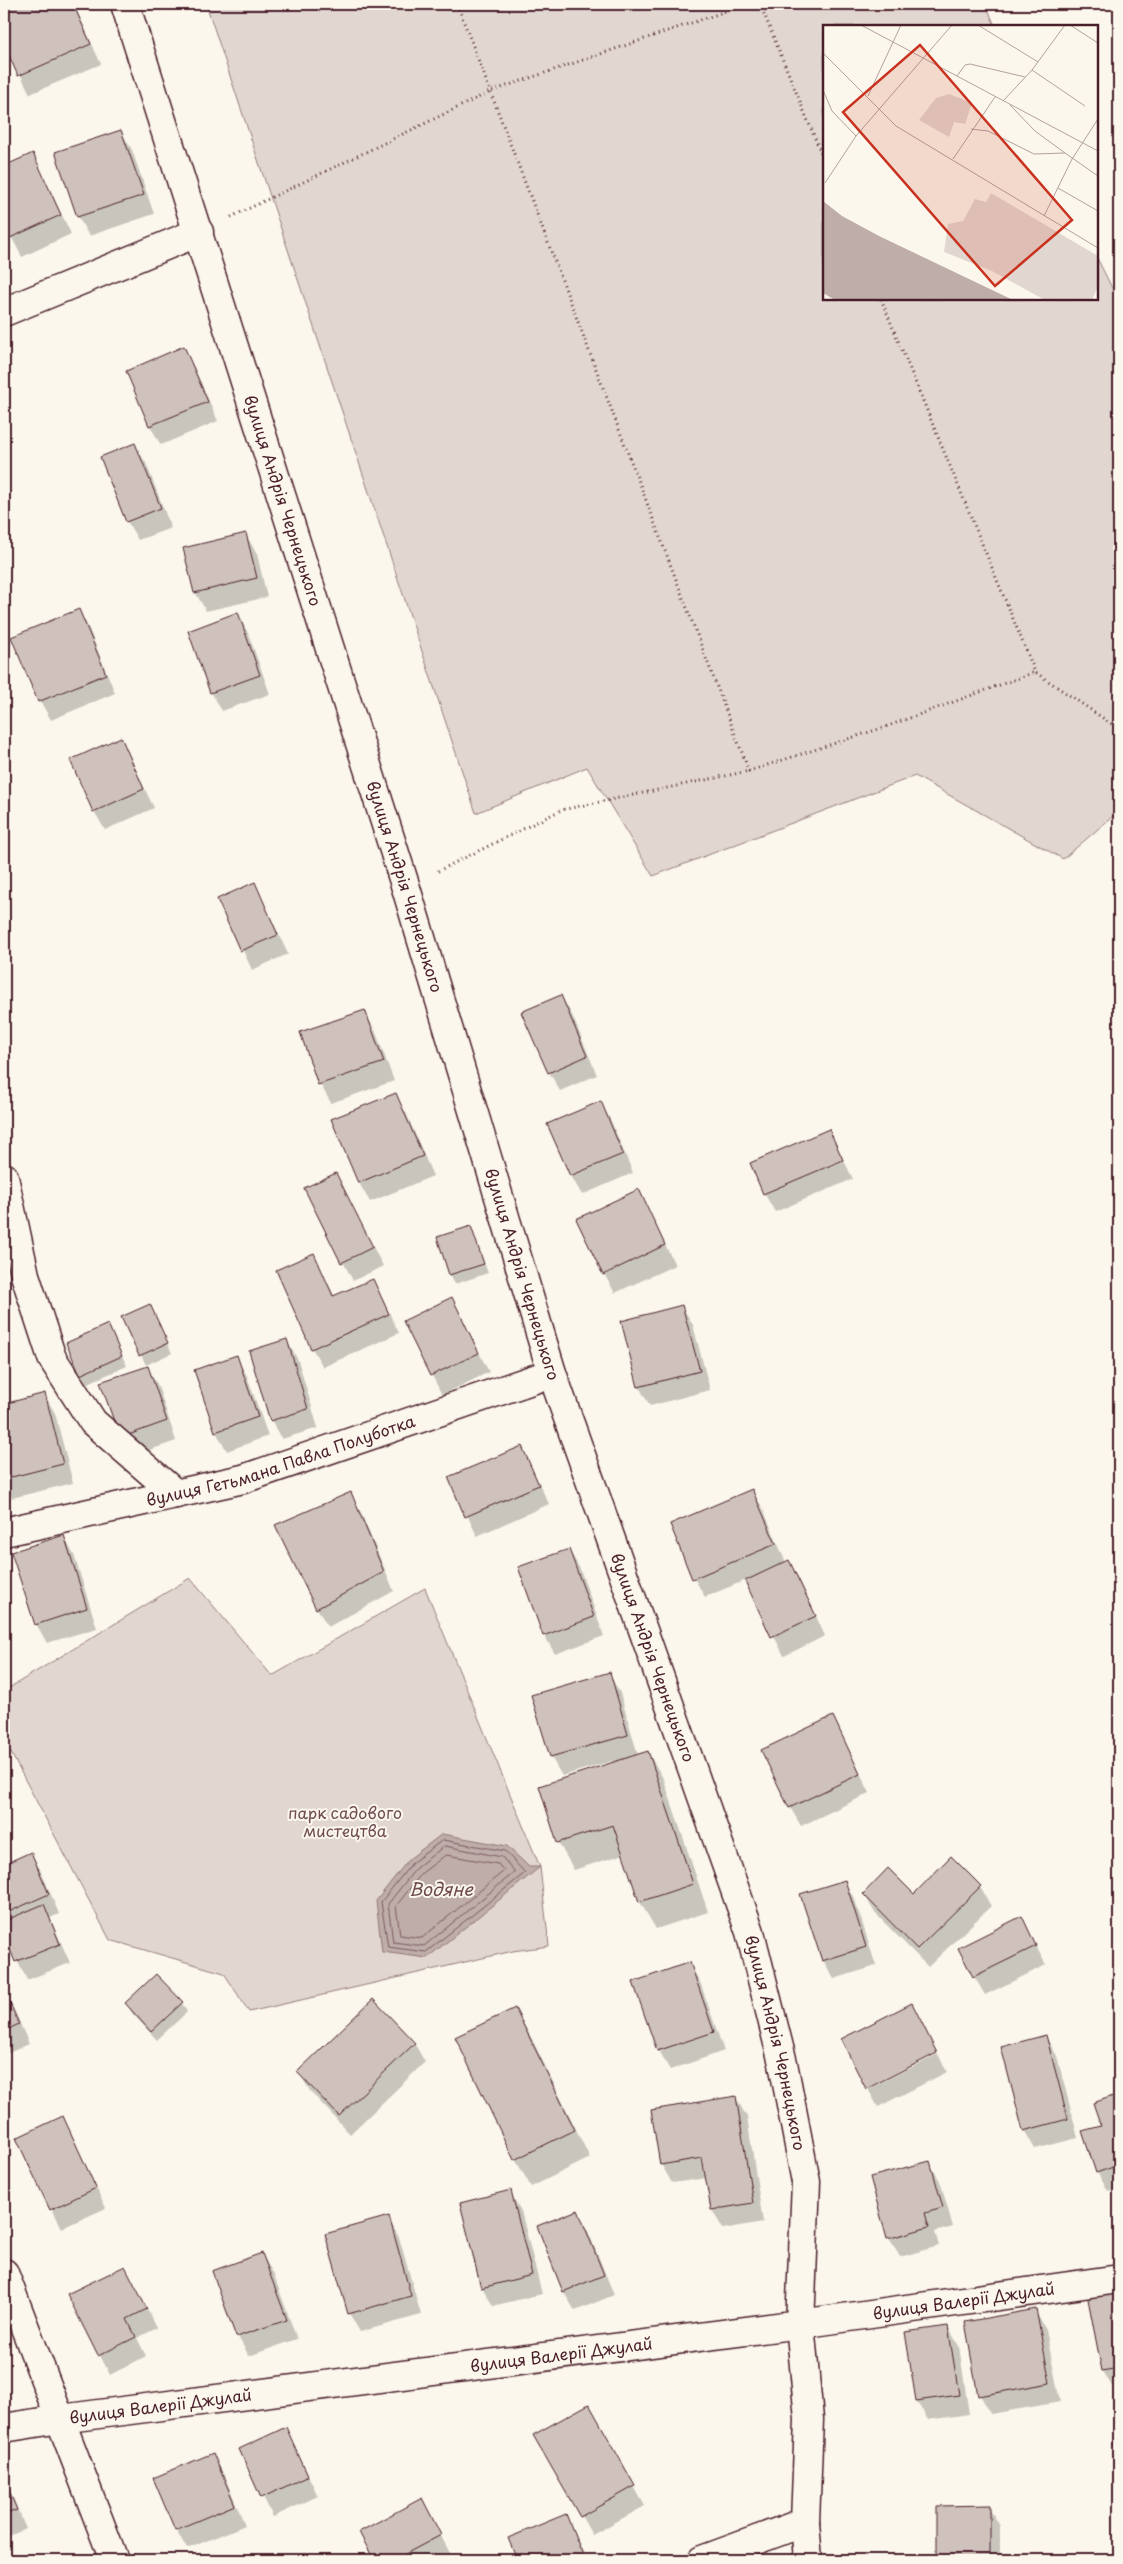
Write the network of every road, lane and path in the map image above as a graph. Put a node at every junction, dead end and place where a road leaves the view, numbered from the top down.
1 (125, 4) edge
2 (457, 4) edge
3 (747, 4) edge
4 (760, 4) edge
5 (492, 91) junction
6 (823, 158) edge
7 (199, 232) junction
8 (881, 300) edge
9 (4, 312) edge
10 (1035, 672) junction
11 (1119, 729) edge
12 (749, 771) junction
13 (406, 888) junction
14 (4, 1177) edge
15 (552, 1373) junction
16 (176, 1494) junction
17 (4, 1532) edge
18 (4, 2273) edge
19 (1119, 2279) edge
20 (800, 2324) junction
21 (60, 2419) junction
22 (4, 2428) edge
23 (805, 2522) junction
24 (114, 2560) edge
25 (702, 2560) edge
26 (808, 2560) edge

1 - 7 street, вулиця Андрія Чернецького
2 - 5 path
3 - 5 path
4 - 6 path
5 - 7 path
5 - 12 path
7 - 9 street
7 - 13 street, вулиця Андрія Чернецького
8 - 10 path
10 - 11 path
10 - 12 path
12 - 13 path
13 - 15 street, вулиця Андрія Чернецького
14 - 16 street
15 - 16 street, вулиця Гетьмана Павла Полуботка
15 - 20 street, вулиця Андрія Чернецького
16 - 17 street, вулиця Гетьмана Павла Полуботка
18 - 21 street
19 - 20 street, вулиця Валерії Джулай
20 - 21 street, вулиця Валерії Джулай
20 - 23 street, вулиця Андрія Чернецького
21 - 22 street, вулиця Валерії Джулай
21 - 24 street
23 - 25 street
23 - 26 street, вулиця Андрія Чернецького

